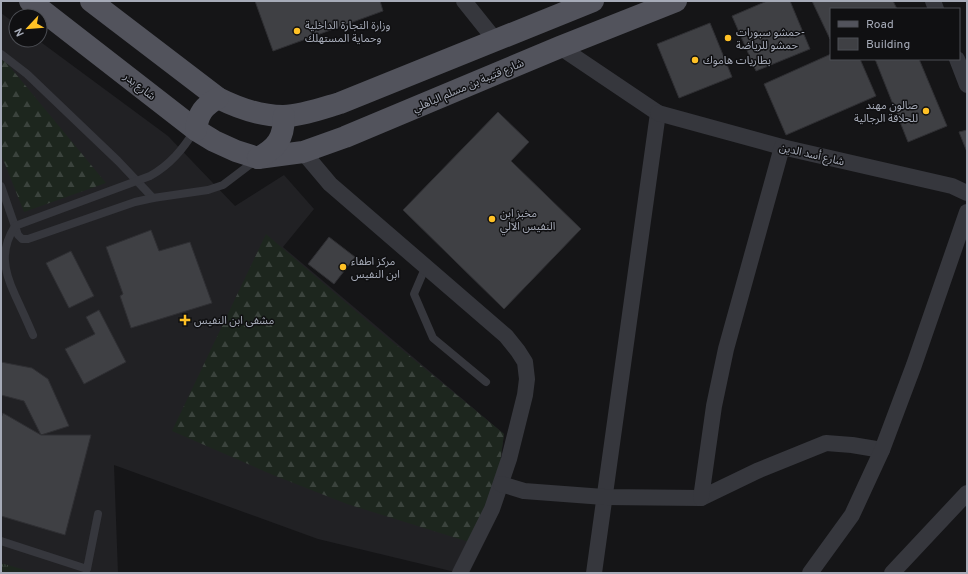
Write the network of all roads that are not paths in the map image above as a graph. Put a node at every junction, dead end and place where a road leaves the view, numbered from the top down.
1 (30, 1) edge
2 (91, 1) edge
3 (464, 1) edge
4 (593, 1) edge
5 (676, 1) edge
6 (496, 41) junction
7 (560, 47) junction
8 (1, 54) edge
9 (957, 60) edge
10 (967, 85) edge
11 (218, 98) junction
12 (658, 113) junction
13 (284, 116) junction
14 (196, 130) junction
15 (782, 147) junction
16 (303, 152) junction
17 (258, 158) junction
18 (138, 181) junction
19 (1, 186) edge
20 (967, 193) edge
21 (152, 198) junction
22 (967, 212) edge
23 (15, 226) junction
24 (426, 266) junction
25 (33, 335) dead end
26 (486, 382) dead end
27 (882, 450) junction
28 (501, 484) junction
29 (967, 493) edge
30 (604, 497) junction
31 (701, 498) junction
32 (98, 514) dead end
33 (1, 541) edge
34 (460, 573) edge
35 (594, 573) edge
36 (810, 573) edge
37 (892, 573) edge

1 - 14 main road, شارع بدر
2 - 11 main road
3 - 6 street
4 - 6 main road
5 - 7 main road, شارع قتيبة بن مسلم الباهلي
6 - 13 main road
7 - 12 street, شارع أسد الدين
7 - 16 main road, شارع قتيبة بن مسلم الباهلي
8 - 18 lane
9 - 10 street
11 - 13 main road
11 - 14 main road
12 - 15 street, شارع أسد الدين
12 - 30 street
13 - 17 main road
14 - 17 main road, شارع بدر
14 - 18 lane
15 - 20 street, شارع أسد الدين
15 - 31 street
16 - 17 main road, شارع قتيبة بن مسلم الباهلي
16 - 24 street
17 - 21 lane
18 - 21 lane
18 - 23 lane
19 - 23 lane
21 - 23 lane
22 - 27 street
23 - 25 lane
24 - 26 lane
24 - 28 street
27 - 31 street
27 - 36 street
28 - 30 street
28 - 34 street
29 - 37 street
30 - 31 street
30 - 35 street
32 - 33 lane

